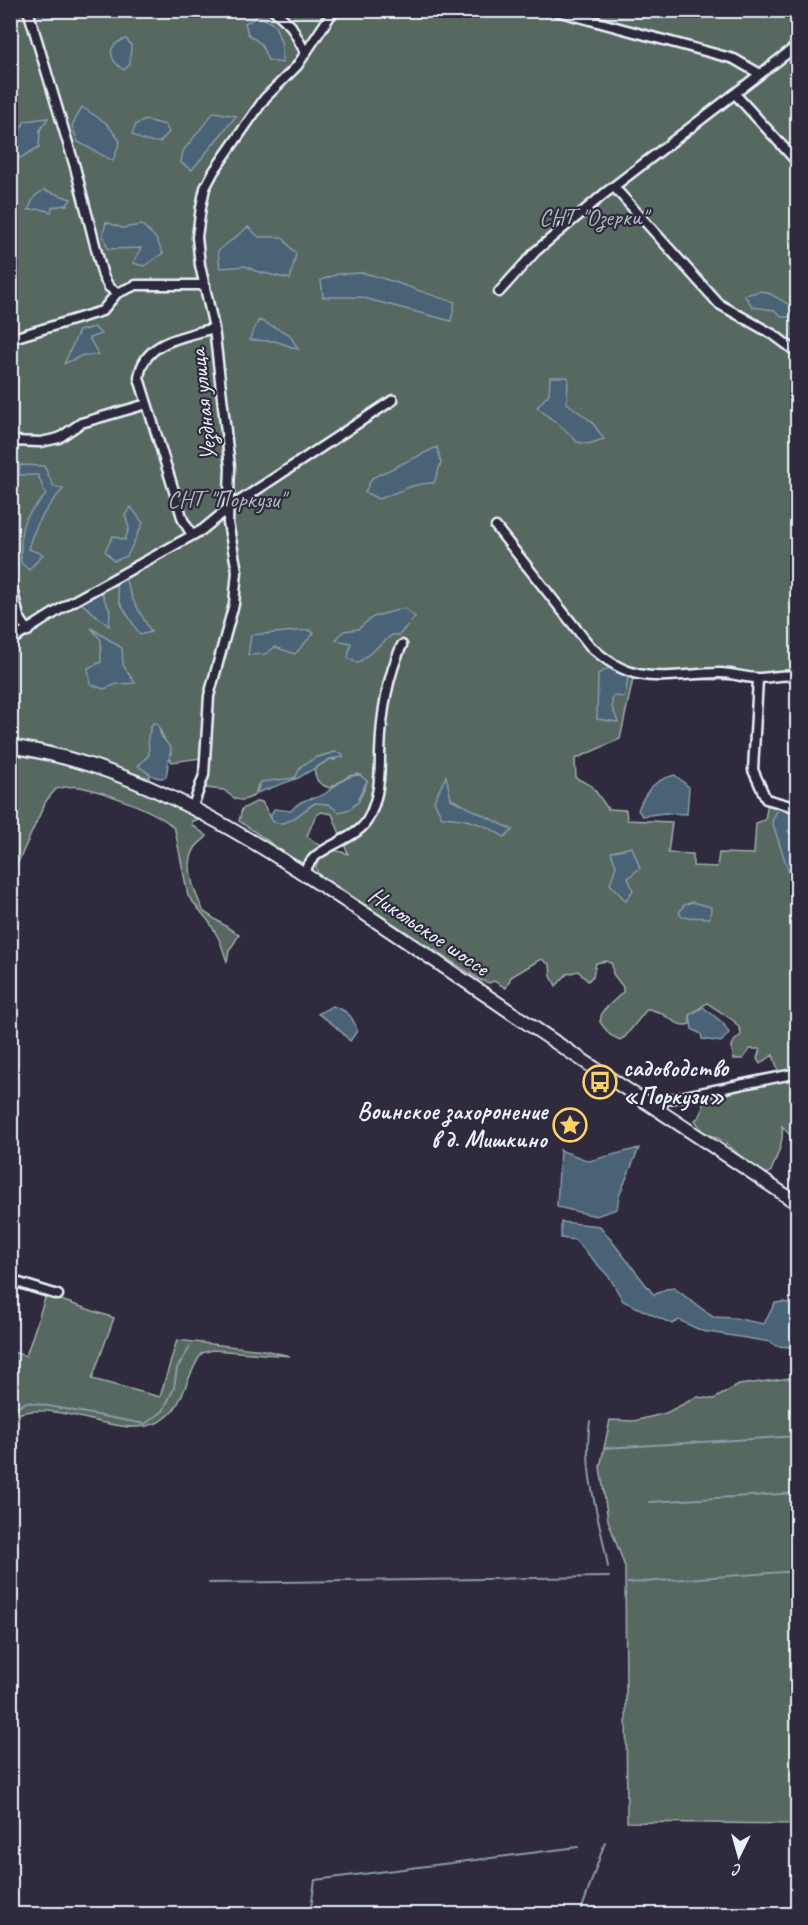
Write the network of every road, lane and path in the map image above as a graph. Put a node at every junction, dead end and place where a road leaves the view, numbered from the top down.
1 (28, 10) edge
2 (274, 10) edge
3 (333, 10) edge
4 (553, 10) edge
5 (798, 45) edge
6 (306, 52) junction
7 (760, 74) junction
8 (735, 94) junction
9 (798, 163) edge
10 (614, 187) junction
11 (205, 285) junction
12 (499, 292) dead end
13 (117, 293) junction
14 (214, 328) junction
15 (10, 339) edge
16 (798, 353) edge
17 (393, 400) dead end
18 (147, 404) junction
19 (10, 441) edge
20 (229, 508) junction
21 (496, 527) dead end
22 (192, 535) junction
23 (10, 579) edge
24 (28, 631) junction
25 (10, 641) edge
26 (402, 645) dead end
27 (798, 676) edge
28 (758, 679) junction
29 (10, 747) edge
30 (193, 806) junction
31 (798, 808) edge
32 (303, 873) junction
33 (798, 1073) edge
34 (657, 1109) junction
35 (798, 1204) edge
36 (10, 1280) edge
37 (58, 1295) dead end

1 - 13 street
2 - 6 street
3 - 6 street, Уездная улица
4 - 7 street
5 - 7 street
6 - 11 street, Уездная улица
7 - 8 street
8 - 9 street
8 - 10 street
10 - 12 street
10 - 16 street
11 - 13 street
11 - 14 street, Уездная улица
13 - 15 street
14 - 18 street
14 - 20 street, Уездная улица
17 - 20 street
18 - 19 street
18 - 22 street
20 - 22 street
20 - 30 street, Уездная улица
21 - 28 street
22 - 24 street
23 - 24 street
24 - 25 street
26 - 32 street
27 - 28 street
28 - 31 street
29 - 30 main road, Никольское шоссе
30 - 32 main road, Никольское шоссе
32 - 34 main road, Никольское шоссе
33 - 34 street
34 - 35 main road, Никольское шоссе
36 - 37 street

